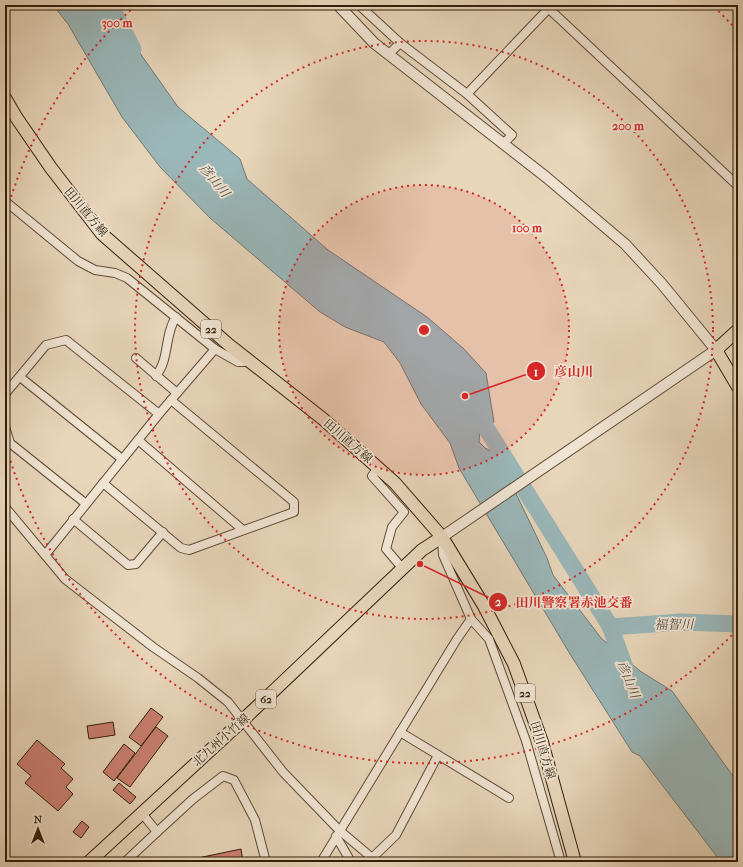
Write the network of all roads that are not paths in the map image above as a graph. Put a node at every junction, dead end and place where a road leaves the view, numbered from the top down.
1 (338, 5) edge
2 (359, 5) edge
3 (549, 6) edge
4 (400, 43) junction
5 (389, 54) junction
6 (467, 94) junction
7 (5, 98) edge
8 (503, 144) junction
9 (738, 186) edge
10 (5, 200) edge
11 (176, 317) junction
12 (738, 330) edge
13 (215, 349) junction
14 (711, 354) junction
15 (136, 358) dead end
16 (253, 362) junction
17 (156, 376) junction
18 (20, 377) junction
19 (738, 387) edge
20 (177, 393) junction
21 (5, 394) edge
22 (171, 400) junction
23 (159, 414) junction
24 (5, 427) edge
25 (138, 440) junction
26 (122, 459) junction
27 (378, 468) junction
28 (103, 483) junction
29 (85, 503) junction
30 (5, 507) edge
31 (73, 519) junction
32 (243, 530) junction
33 (163, 532) junction
34 (447, 533) junction
35 (45, 554) junction
36 (403, 569) junction
37 (471, 619) junction
38 (243, 720) junction
39 (400, 732) junction
40 (438, 755) junction
41 (509, 798) dead end
42 (141, 812) junction
43 (157, 832) junction
44 (338, 833) junction
45 (374, 860) edge
46 (89, 862) edge
47 (126, 862) edge
48 (266, 862) edge
49 (321, 862) edge
50 (351, 862) edge
51 (561, 862) edge
52 (575, 862) edge

1 - 5 street
2 - 4 street
3 - 6 street
3 - 9 street
4 - 5 street
4 - 6 street
5 - 8 street
6 - 8 street
7 - 16 main road, 田川直方線 / 22
8 - 14 street
10 - 11 street
11 - 13 street
11 - 17 street
12 - 14 main road
13 - 16 street
13 - 20 street
14 - 19 main road
14 - 34 street
15 - 17 street
16 - 27 main road, 田川直方線 / 22
17 - 20 street
18 - 21 street
18 - 23 street
18 - 26 street
20 - 22 street
22 - 23 street
22 - 32 street
23 - 25 street
24 - 29 street
25 - 26 street
25 - 32 street
26 - 28 street
27 - 34 main road, 田川直方線 / 22
27 - 36 street
28 - 29 street
28 - 33 street
29 - 31 street
30 - 35 street
31 - 33 street
31 - 35 street
32 - 33 street
34 - 36 main road, 北九州小竹線 / 62
34 - 37 street
34 - 52 main road, 田川直方線 / 22
35 - 38 street
36 - 38 main road, 北九州小竹線 / 62
37 - 39 street
37 - 51 street
38 - 42 main road, 北九州小竹線 / 62
38 - 44 street
39 - 40 street
39 - 44 street
40 - 41 street
40 - 45 street
42 - 43 street
42 - 46 main road, 北九州小竹線 / 62
43 - 47 street
43 - 48 street
44 - 45 street
44 - 49 street
44 - 50 street

